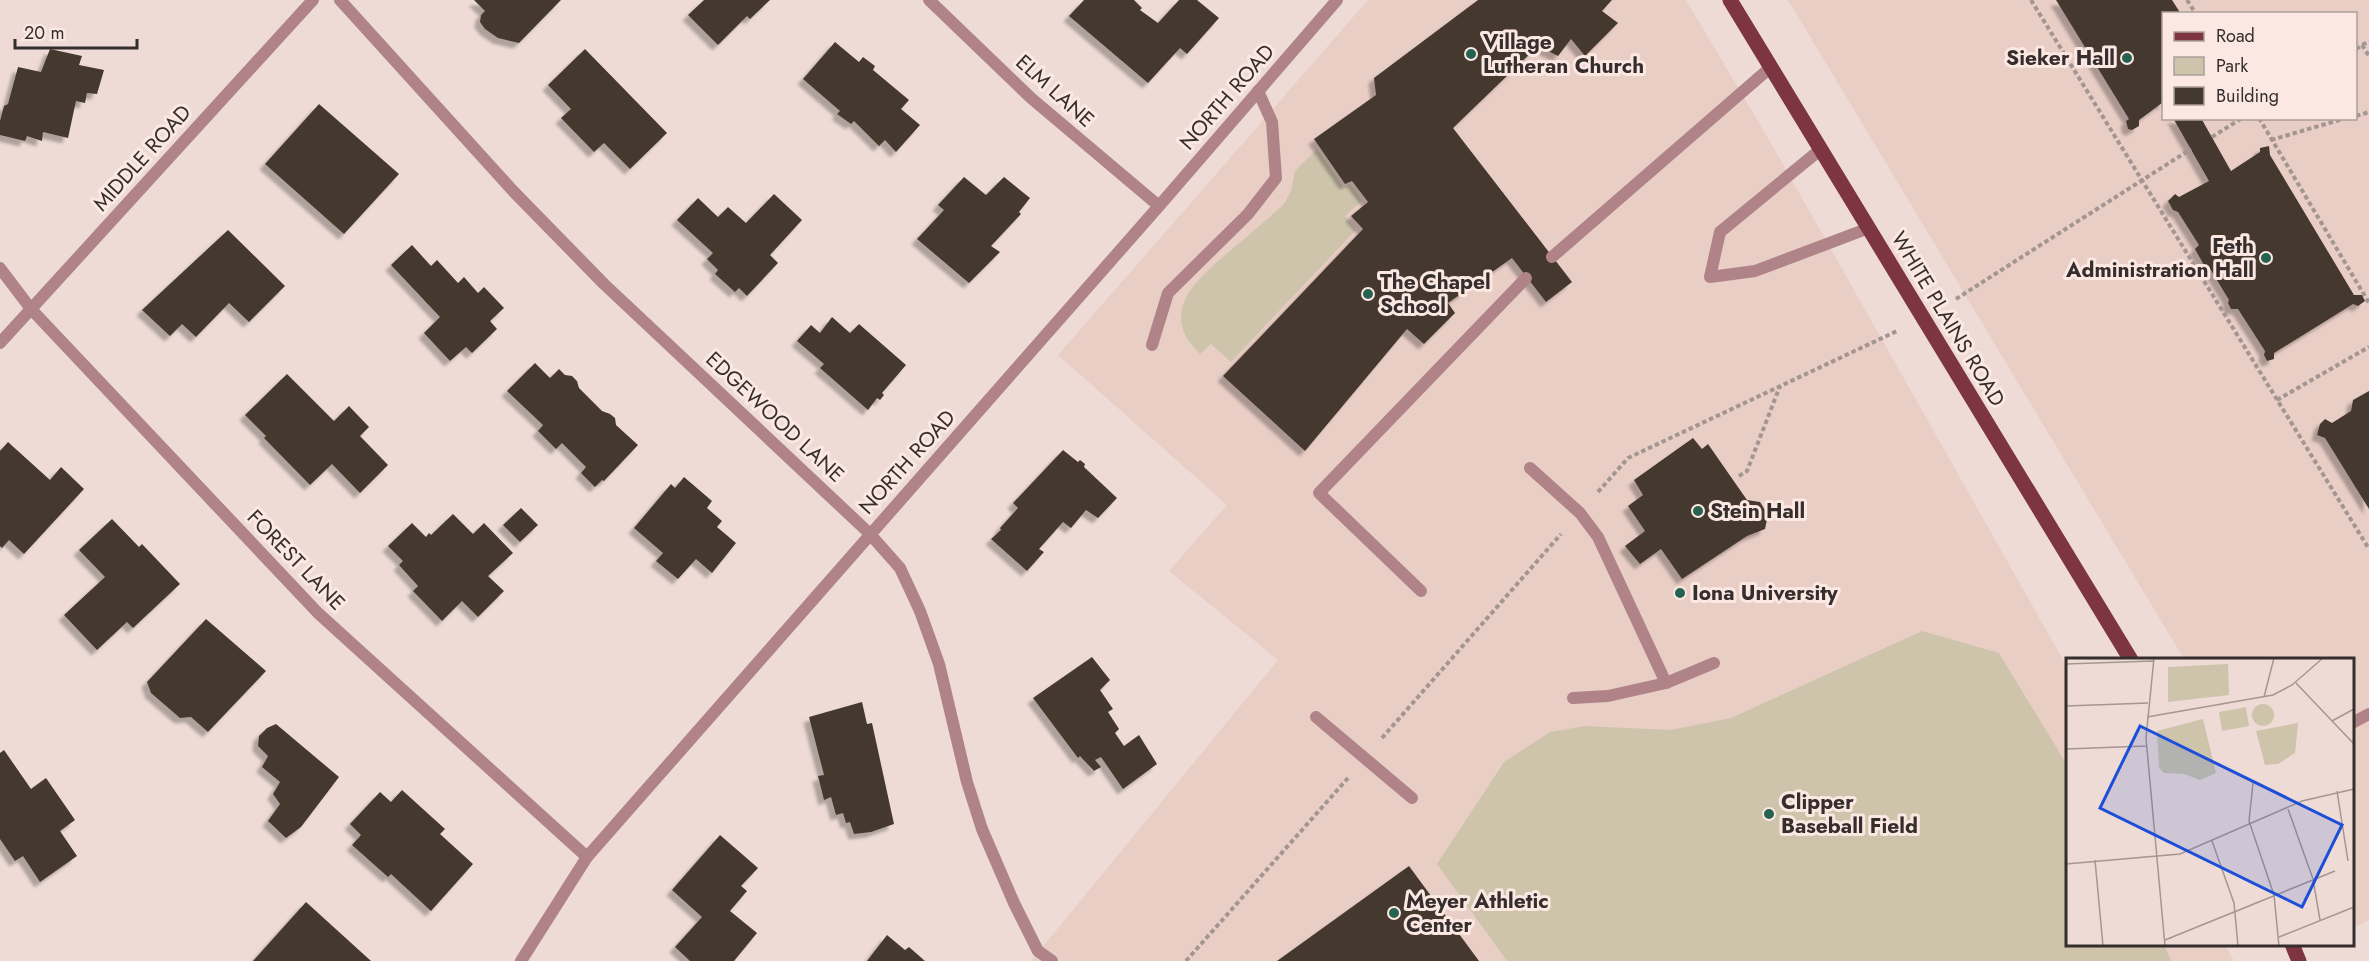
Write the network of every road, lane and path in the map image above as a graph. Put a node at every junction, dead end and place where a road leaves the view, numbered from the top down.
1 (313, 0) edge
2 (340, 0) edge
3 (929, 0) edge
4 (1337, 0) edge
5 (1730, 0) edge
6 (2031, 0) edge
7 (2369, 40) edge
8 (2362, 45) junction
9 (2357, 48) edge
10 (2369, 56) edge
11 (1771, 67) junction
12 (1258, 91) junction
13 (2238, 120) edge
14 (2260, 120) edge
15 (2339, 120) edge
16 (2212, 136) dead end
17 (2271, 140) junction
18 (1821, 149) junction
19 (2191, 149) dead end
20 (2142, 179) junction
21 (1159, 206) junction
22 (1869, 228) junction
23 (1552, 257) dead end
24 (0, 268) edge
25 (1526, 278) dead end
26 (1956, 299) dead end
27 (2369, 303) edge
28 (31, 309) junction
29 (1904, 329) dead end
30 (0, 343) edge
31 (1152, 345) dead end
32 (2369, 347) edge
33 (1780, 386) junction
34 (2277, 400) junction
35 (1530, 468) dead end
36 (1739, 476) dead end
37 (1580, 513) junction
38 (870, 533) junction
39 (2369, 549) edge
40 (1421, 591) dead end
41 (2130, 658) edge
42 (1714, 663) dead end
43 (1666, 683) junction
44 (1573, 698) dead end
45 (2369, 714) edge
46 (1316, 717) dead end
47 (2354, 722) edge
48 (1365, 758) junction
49 (1412, 798) dead end
50 (587, 857) junction
51 (2292, 946) edge
52 (520, 961) edge
53 (1052, 961) edge
54 (1186, 961) edge
55 (2299, 961) edge

1 - 28 street, MIDDLE ROAD
2 - 38 street, EDGEWOOD LANE
3 - 21 street, ELM LANE
4 - 12 street, NORTH ROAD
5 - 11 main road, WHITE PLAINS ROAD
6 - 20 path
7 - 8 path
8 - 9 path
8 - 10 path
11 - 18 main road, WHITE PLAINS ROAD
11 - 23 street
12 - 21 street, NORTH ROAD
12 - 31 street
13 - 16 path
14 - 17 path
15 - 17 path
17 - 27 path
18 - 22 main road, WHITE PLAINS ROAD
18 - 22 street
19 - 20 path
20 - 26 path
20 - 34 path
21 - 38 street, NORTH ROAD
22 - 41 main road, WHITE PLAINS ROAD
24 - 28 street, FOREST LANE
25 - 40 street
28 - 30 street, MIDDLE ROAD
28 - 50 street, FOREST LANE
29 - 33 path
32 - 34 path
33 - 36 path
33 - 37 path
34 - 39 path
35 - 37 street
37 - 43 street
37 - 48 path
38 - 50 street, NORTH ROAD
38 - 53 street, EDGEWOOD LANE
42 - 43 street
43 - 44 street
45 - 47 street
46 - 48 street
48 - 49 street
48 - 54 path
50 - 52 street, NORTH ROAD
51 - 55 main road

